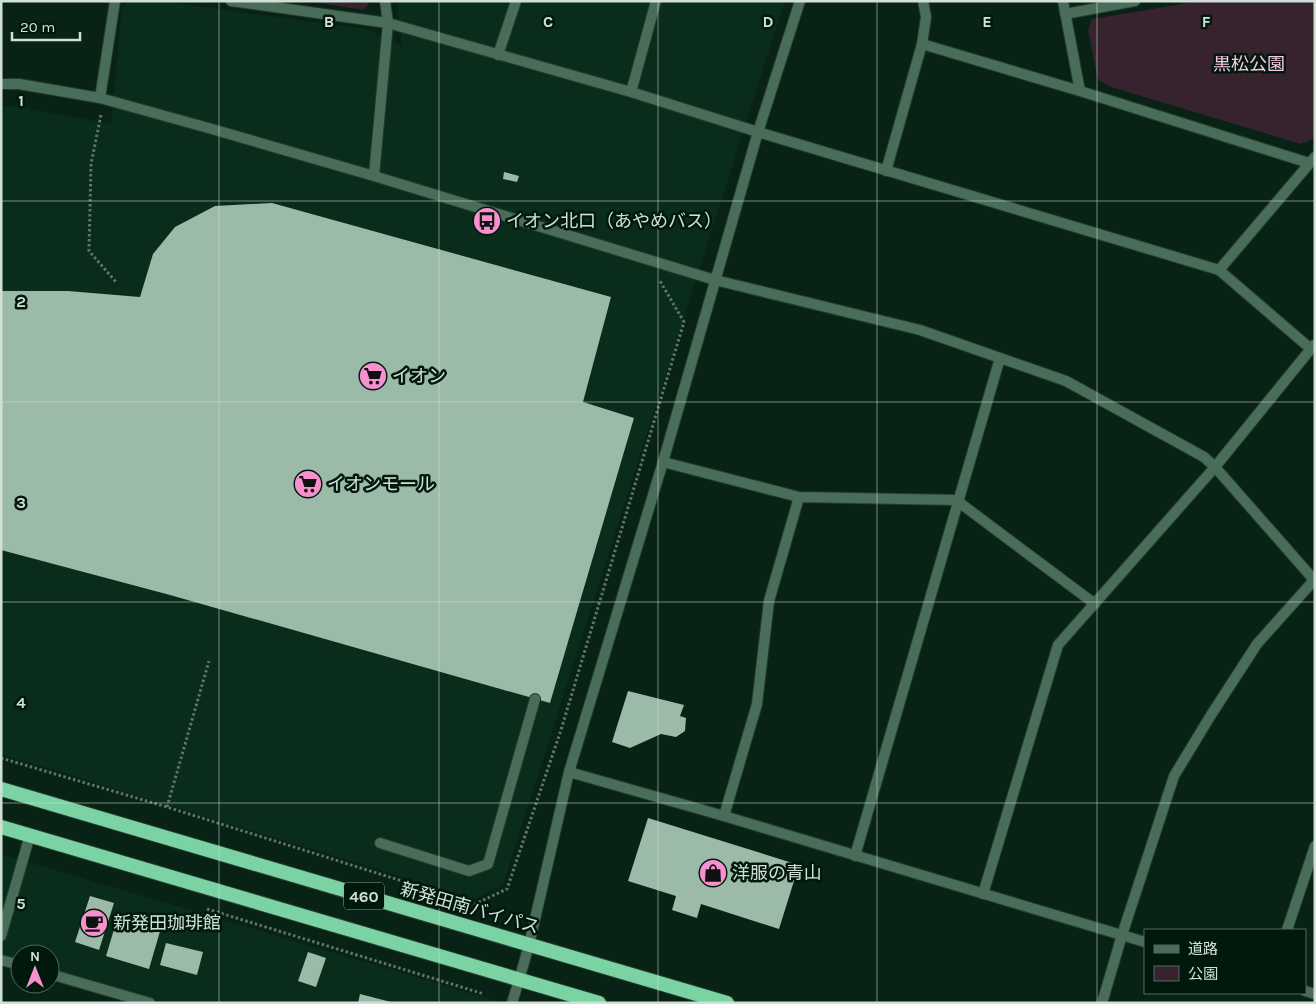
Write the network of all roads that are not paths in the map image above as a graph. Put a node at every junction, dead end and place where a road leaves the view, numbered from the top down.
1 (114, 1) edge
2 (231, 1) edge
3 (385, 1) edge
4 (516, 1) edge
5 (656, 1) edge
6 (800, 1) edge
7 (923, 1) edge
8 (1063, 1) edge
9 (1135, 1) edge
10 (1065, 14) junction
11 (388, 22) junction
12 (922, 44) junction
13 (498, 55) junction
14 (1, 84) edge
15 (1080, 91) junction
16 (631, 92) junction
17 (100, 98) junction
18 (758, 132) junction
19 (1312, 160) edge
20 (886, 171) junction
21 (374, 176) junction
22 (1219, 270) junction
23 (715, 280) junction
24 (1313, 347) edge
25 (1000, 358) junction
26 (663, 462) junction
27 (1215, 467) junction
28 (799, 497) junction
29 (958, 501) junction
30 (1314, 580) edge
31 (1095, 604) junction
32 (535, 699) dead end
33 (568, 772) junction
34 (1, 789) edge
35 (724, 816) junction
36 (1, 826) edge
37 (30, 835) junction
38 (380, 842) dead end
39 (1315, 846) edge
40 (855, 856) junction
41 (983, 894) junction
42 (1287, 929) edge
43 (1122, 935) junction
44 (1, 936) edge
45 (1144, 942) edge
46 (529, 945) junction
47 (60, 977) edge
48 (519, 980) junction
49 (150, 1003) edge
50 (512, 1003) edge
51 (599, 1003) edge
52 (727, 1003) edge
53 (1102, 1003) edge

1 - 17 street
2 - 11 street
3 - 11 street
4 - 13 street
5 - 16 street
6 - 18 street
7 - 12 street
8 - 10 street
9 - 10 street
10 - 15 street
11 - 13 street
11 - 21 street
12 - 15 street
12 - 20 street
13 - 16 street
14 - 17 street
15 - 19 street
16 - 18 street
17 - 21 street
18 - 20 street
18 - 23 street
19 - 22 street
20 - 22 street
21 - 23 street
22 - 24 street
23 - 25 street
23 - 26 street
24 - 27 street
25 - 27 street
25 - 29 street
26 - 28 street
26 - 33 street
27 - 30 street
27 - 31 street
28 - 29 street
28 - 35 street
29 - 31 street
29 - 40 street
30 - 43 street
31 - 41 street
32 - 38 street
33 - 35 street
33 - 46 street
34 - 46 highway, 新発田南バイパス / 460
35 - 40 street
36 - 37 highway, 460
37 - 44 street
37 - 48 highway, 460
39 - 42 street
40 - 41 street
41 - 43 street
43 - 45 street
43 - 53 street
46 - 48 street
46 - 52 highway, 新発田南バイパス / 460
47 - 49 street
48 - 50 street
48 - 51 highway, 460

